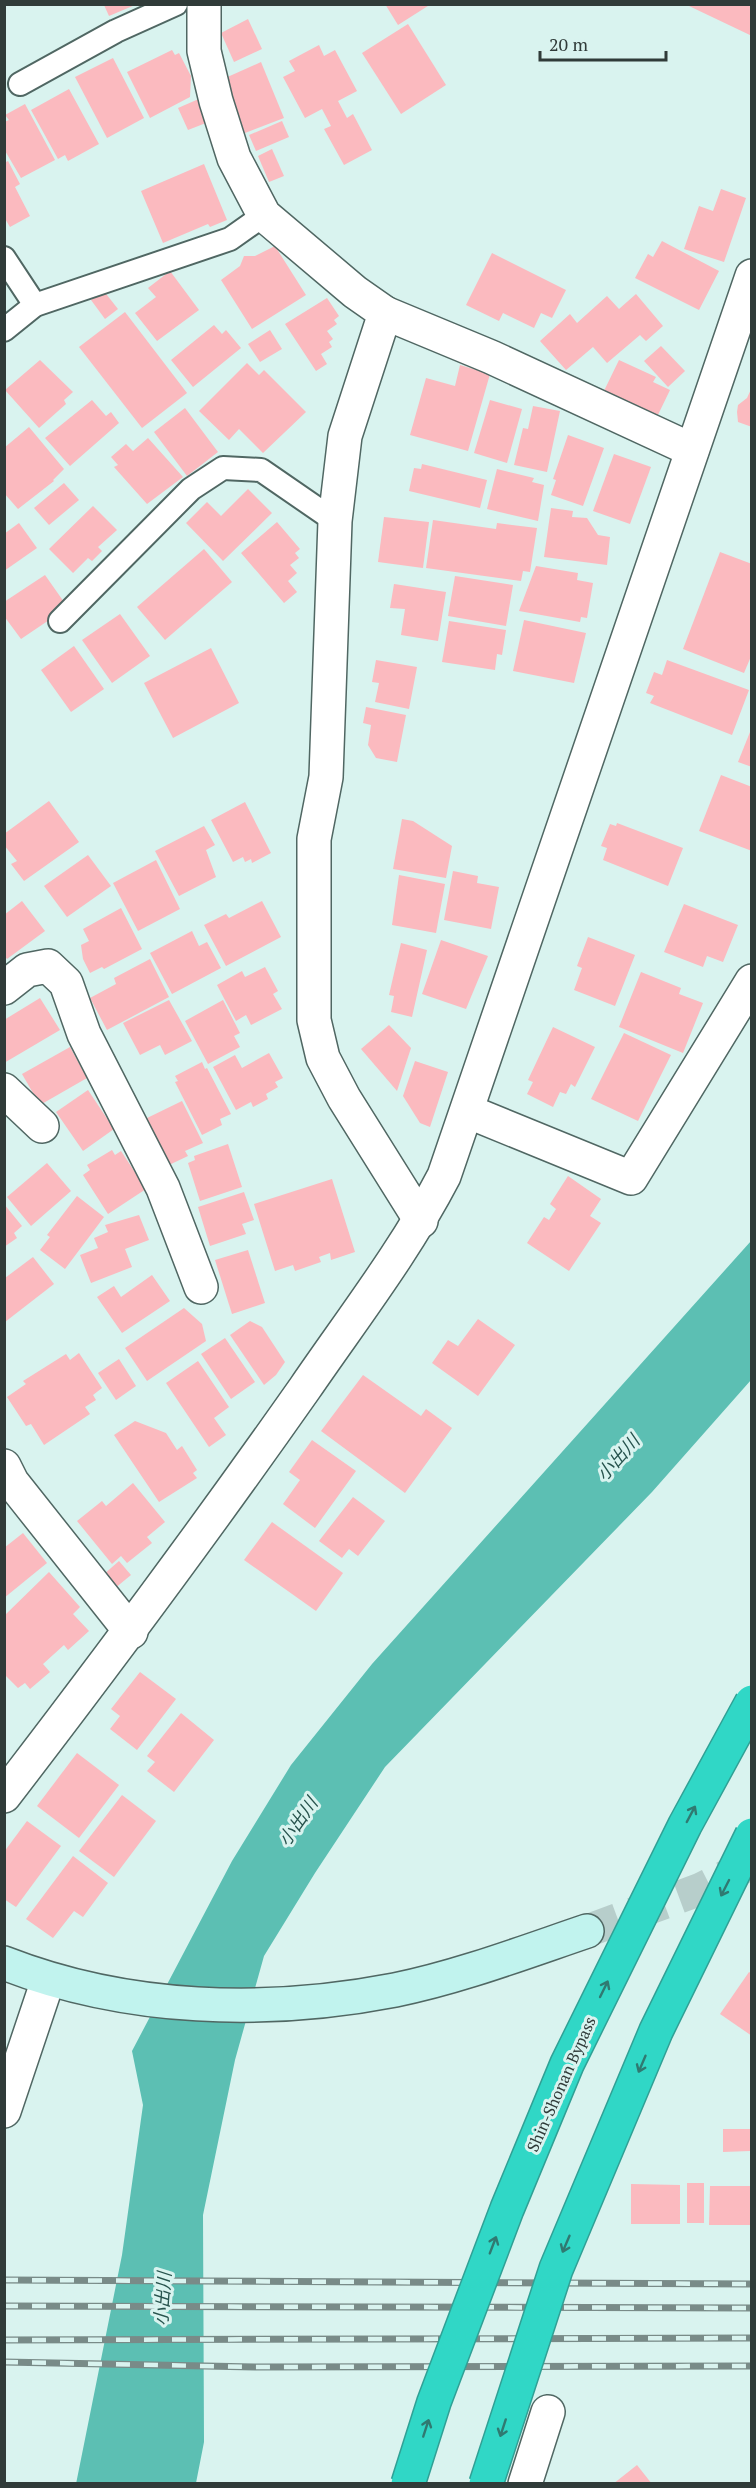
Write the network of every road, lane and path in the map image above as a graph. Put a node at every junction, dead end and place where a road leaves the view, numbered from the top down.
1 (176, 4) edge
2 (204, 4) edge
3 (20, 84) dead end
4 (264, 215) junction
5 (4, 258) edge
6 (752, 276) edge
7 (34, 304) junction
8 (385, 313) junction
9 (4, 330) edge
10 (692, 450) junction
11 (335, 521) junction
12 (60, 621) dead end
13 (752, 981) edge
14 (4, 988) edge
15 (4, 1090) edge
16 (467, 1111) junction
17 (42, 1126) dead end
18 (421, 1221) junction
19 (201, 1287) dead end
20 (7, 1479) edge
21 (131, 1632) junction
22 (752, 1702) edge
23 (4, 1796) edge
24 (752, 1835) edge
25 (587, 1931) tunnel mouth
26 (4, 1963) edge
27 (59, 1982) junction
28 (4, 2111) edge
29 (548, 2412) dead end
30 (408, 2484) edge
31 (486, 2484) edge
32 (525, 2484) edge

1 - 3 lane
2 - 4 street
4 - 7 lane
4 - 8 street
5 - 7 lane
6 - 10 street
7 - 9 lane
8 - 10 street
8 - 11 street
10 - 16 street
11 - 12 lane
11 - 18 street
13 - 16 street
14 - 19 street
15 - 17 street
16 - 18 street
18 - 21 street
20 - 21 street
21 - 23 street
30 -> 22 highway, Shin-Shonan Bypass, bridge
24 -> 31 highway, bridge
25 - 27 street
26 - 27 street
27 - 28 street
29 - 32 street

